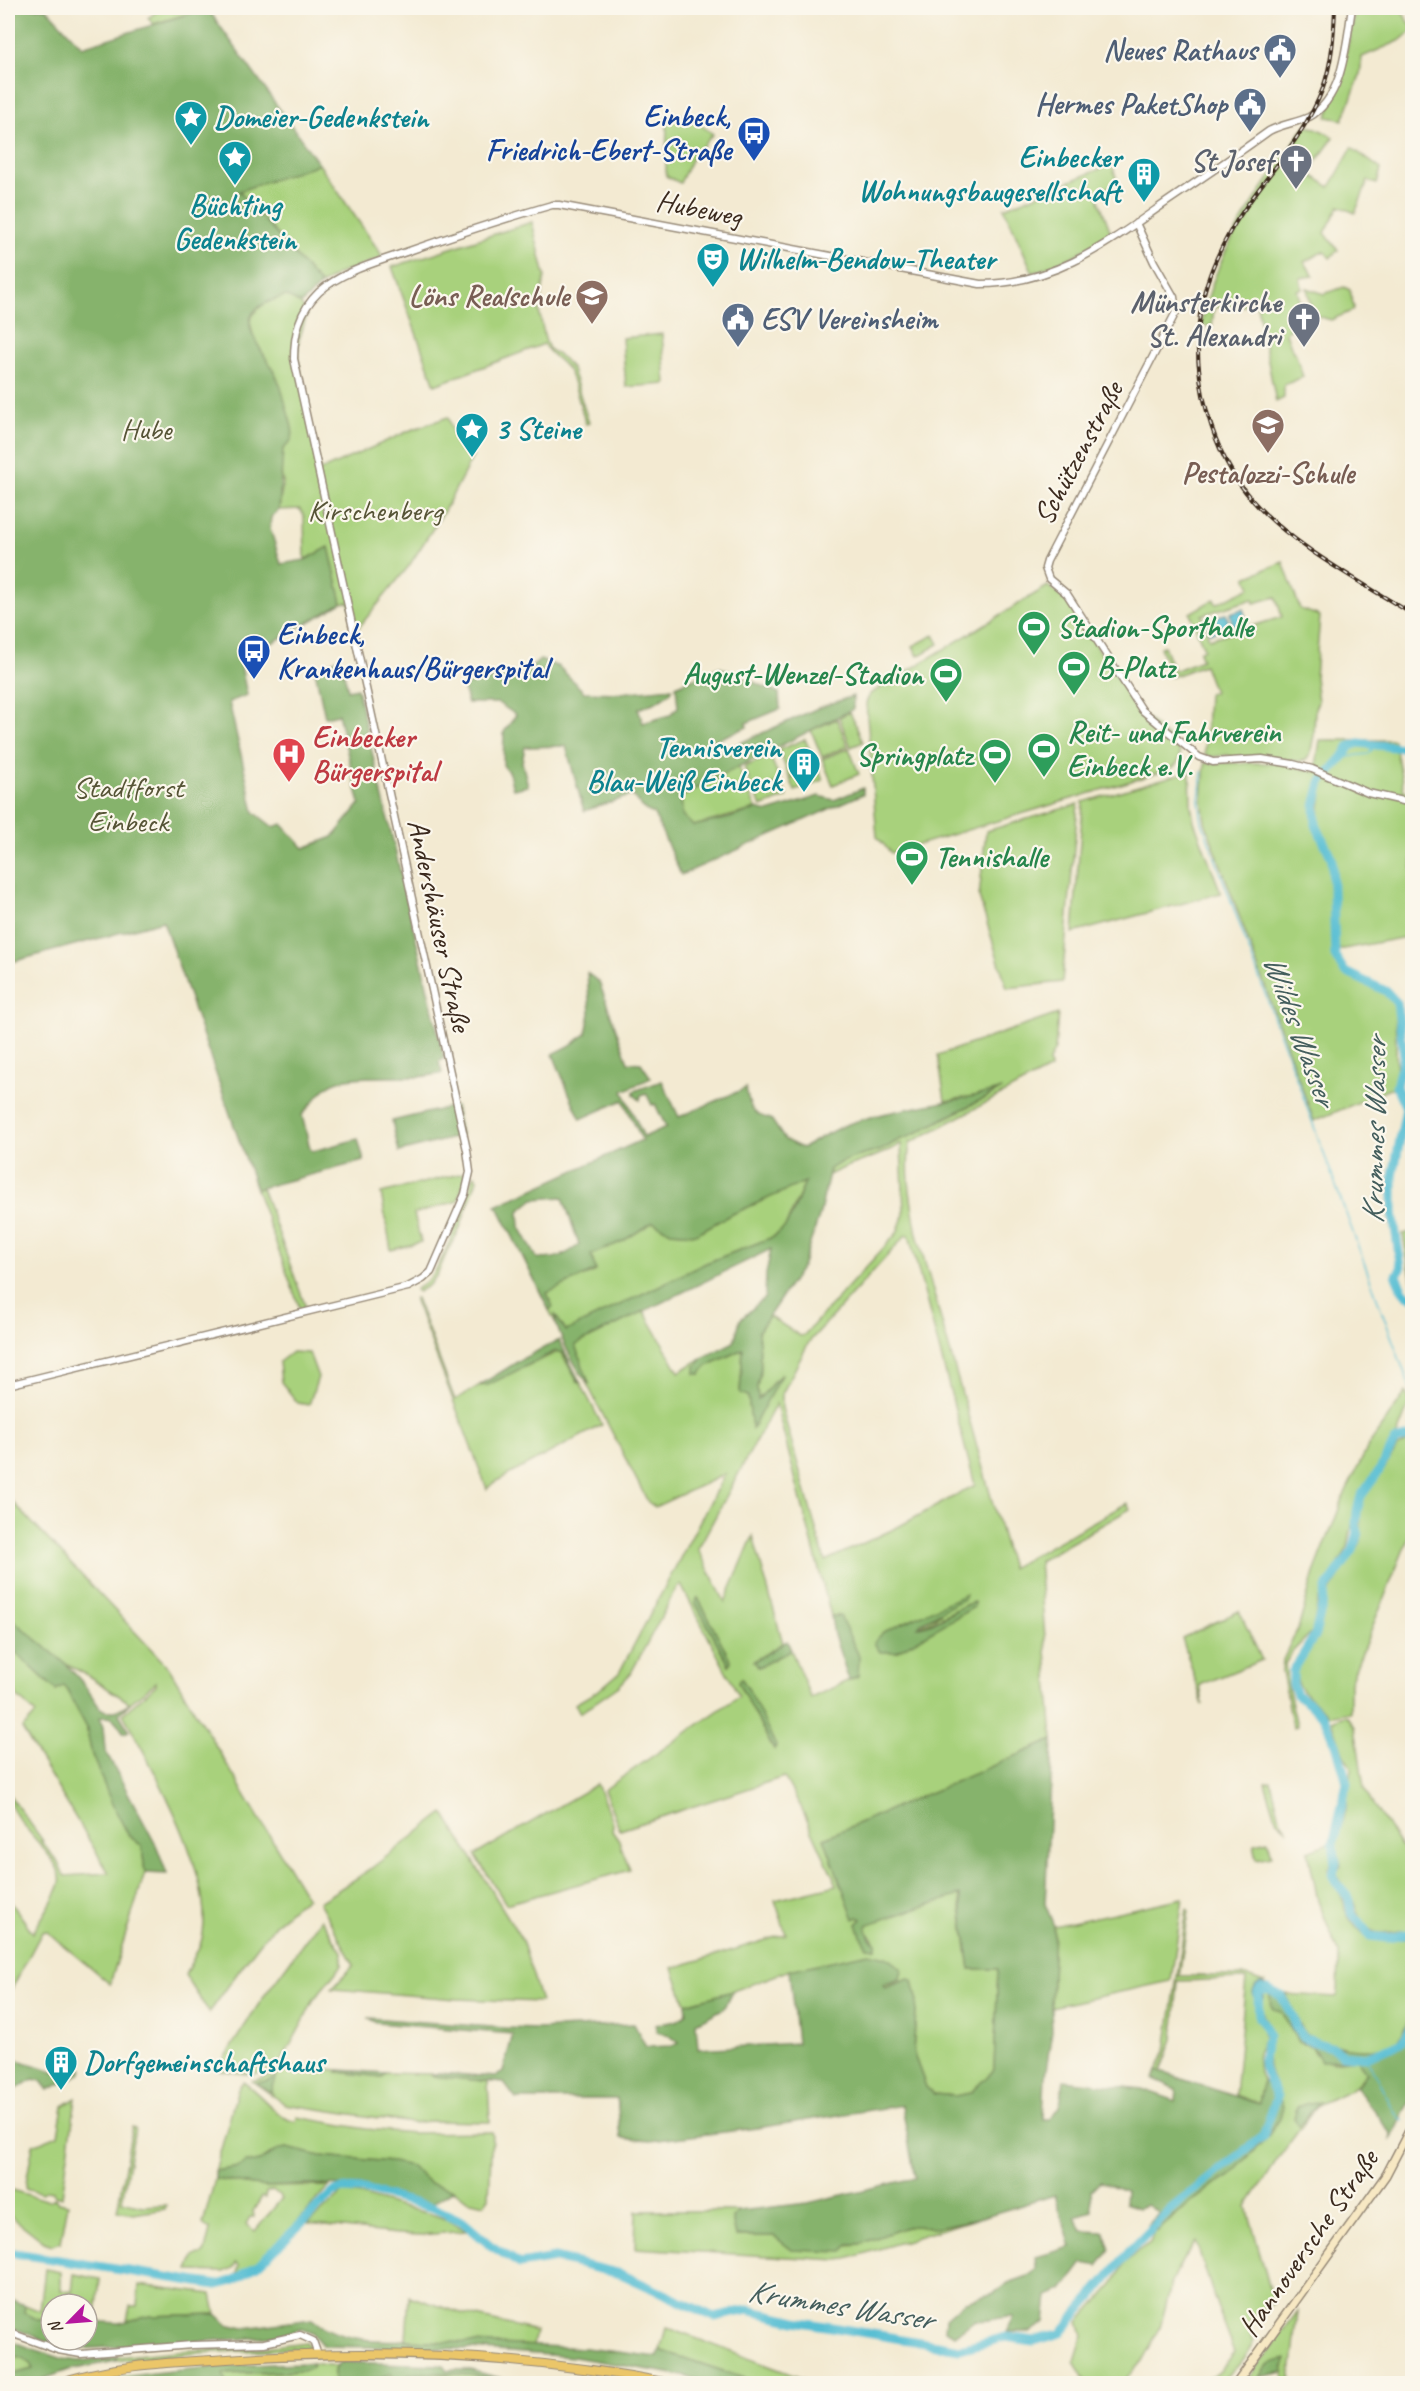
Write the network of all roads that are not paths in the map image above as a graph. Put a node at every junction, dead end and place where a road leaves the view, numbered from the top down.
1 (1352, 8) edge
2 (1136, 223) junction
3 (390, 258) joint
4 (1413, 803) edge
5 (8, 1386) edge
6 (1413, 2125) edge
7 (8, 2332) edge
8 (318, 2355) junction
9 (1236, 2383) edge
10 (56, 2384) edge
11 (674, 2384) edge

1 - 2 street, Hubeweg
2 - 3 street, Hubeweg
2 - 4 street, Schützenstraße
3 - 5 street, Andershäuser Straße
6 - 9 main road, Hannoversche Straße
7 - 8 street
8 - 10 main road
8 - 11 main road

